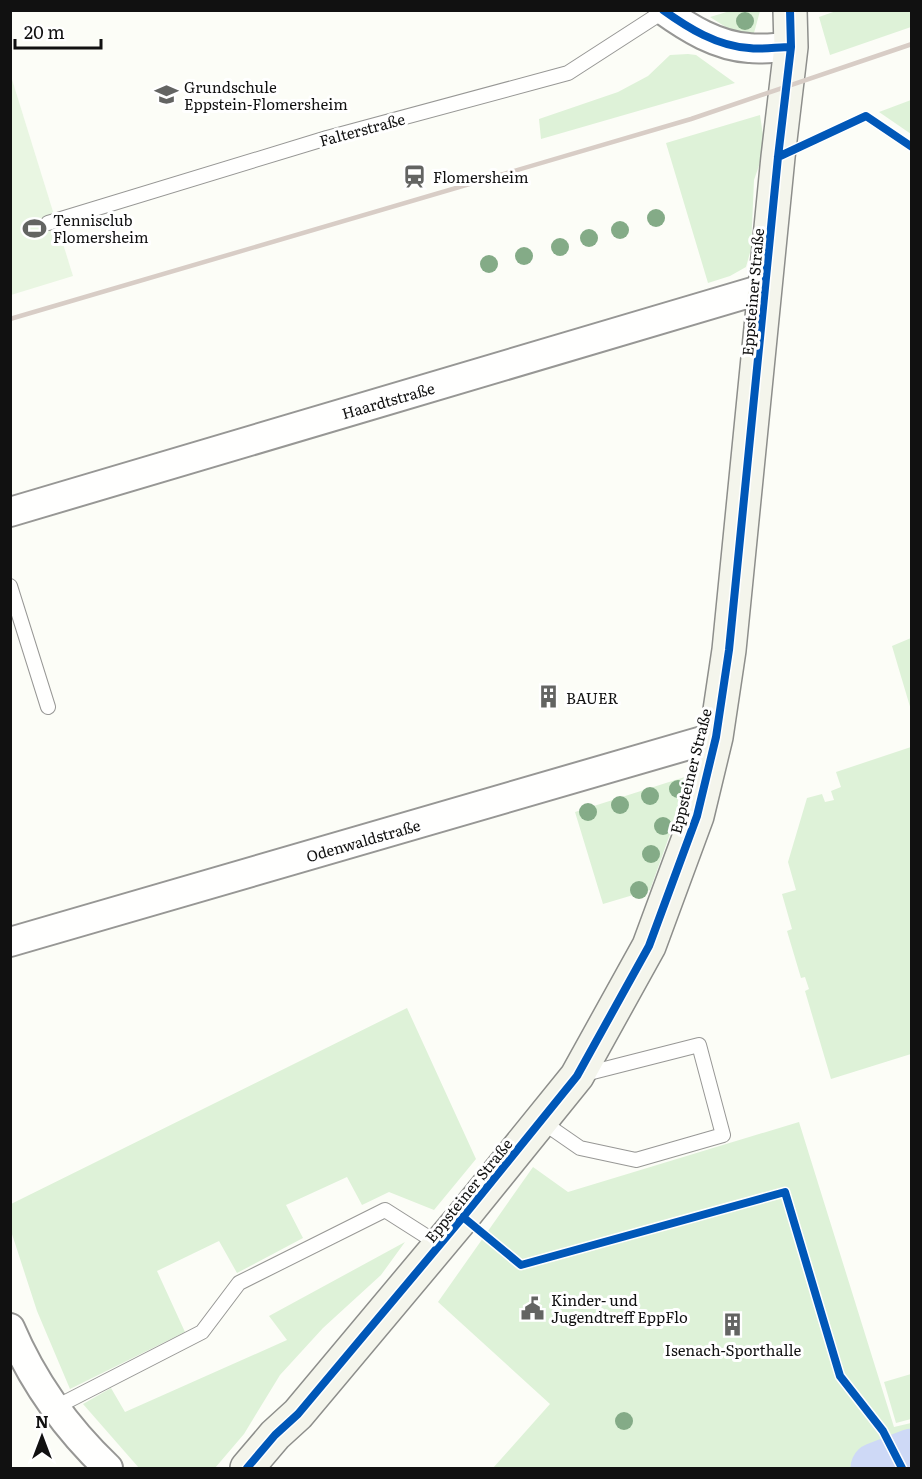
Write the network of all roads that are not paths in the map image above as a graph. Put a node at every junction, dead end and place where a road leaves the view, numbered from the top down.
1 (789, 10) edge
2 (664, 11) edge
3 (791, 46) junction
4 (48, 223) dead end
5 (766, 288) junction
6 (10, 512) edge
7 (10, 586) edge
8 (48, 707) dead end
9 (716, 737) junction
10 (10, 942) edge
11 (577, 1076) junction
12 (541, 1121) junction
13 (440, 1245) junction
14 (10, 1328) edge
15 (17, 1362) edge
16 (54, 1408) junction
17 (108, 1468) edge
18 (247, 1468) edge

1 - 3 main road, Eppsteiner Straße
2 - 3 street, Falterstraße
2 - 4 lane, Falterstraße
3 - 5 main road, Eppsteiner Straße
5 - 6 street, Haardtstraße
5 - 9 main road, Eppsteiner Straße
7 - 8 lane
9 - 10 street, Odenwaldstraße
9 - 11 main road, Eppsteiner Straße
11 - 12 main road, Eppsteiner Straße
11 - 12 lane
12 - 13 main road, Eppsteiner Straße
13 - 16 lane
13 - 18 main road, Eppsteiner Straße
14 - 15 street
15 - 16 street
16 - 17 street

